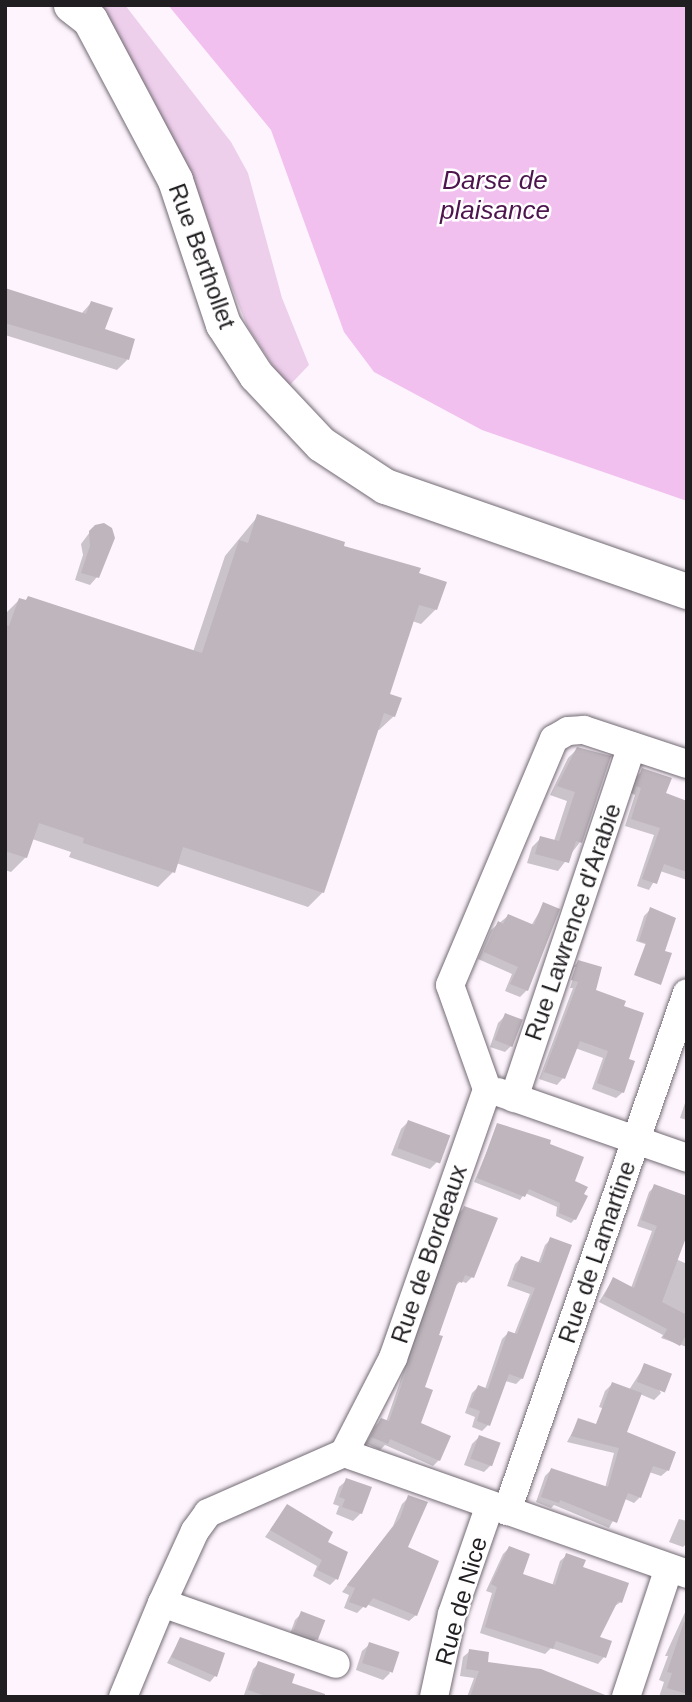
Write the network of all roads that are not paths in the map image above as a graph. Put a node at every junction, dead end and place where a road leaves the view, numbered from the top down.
1 (71, 5) edge
2 (687, 591) edge
3 (632, 746) junction
4 (687, 764) edge
5 (687, 993) edge
6 (487, 1088) junction
7 (514, 1098) junction
8 (636, 1140) junction
9 (687, 1158) edge
10 (344, 1453) junction
11 (499, 1508) junction
12 (678, 1571) edge
13 (162, 1603) junction
14 (337, 1664) dead end
15 (123, 1697) edge
16 (434, 1697) edge
17 (626, 1697) edge

1 - 2 main road, Rue Berthollet
3 - 4 street
3 - 6 street
3 - 7 street, Rue Lawrence d'Arabie
5 - 8 street, Rue de Lamartine
6 - 7 street
6 - 10 street, Rue de Bordeaux
7 - 8 street
8 - 9 street
8 - 11 street, Rue de Lamartine
10 - 11 street
10 - 13 street
11 - 12 street
11 - 16 street, Rue de Nice
12 - 17 street
13 - 14 street
13 - 15 street

